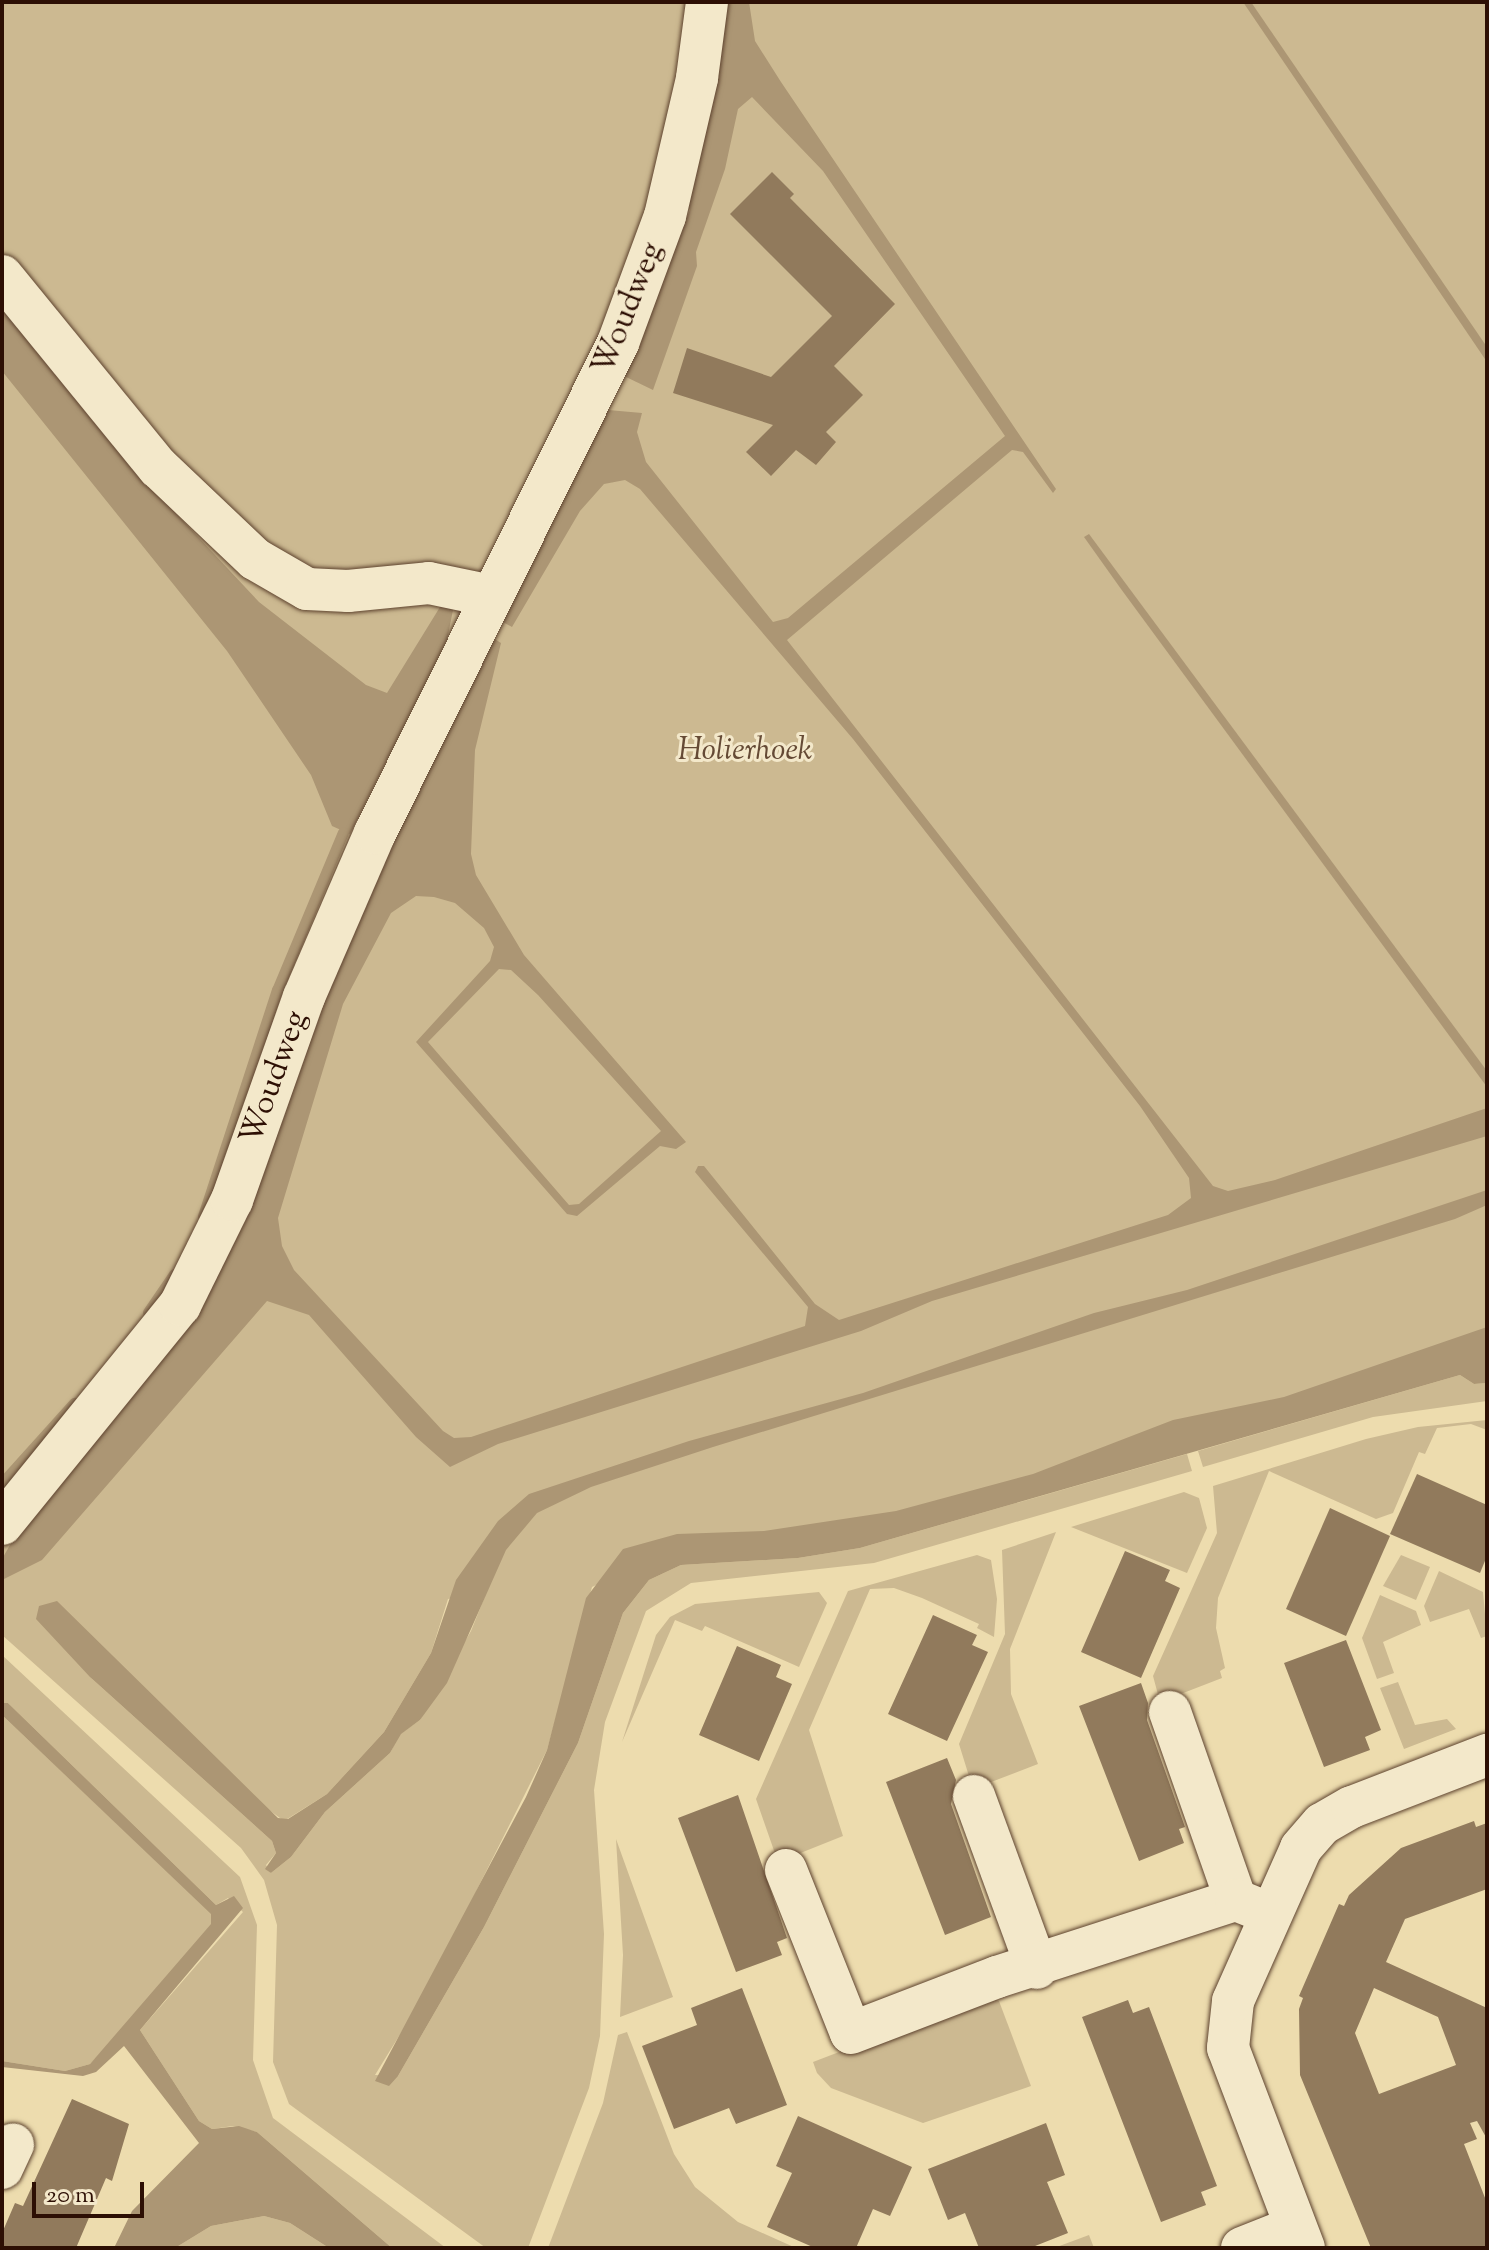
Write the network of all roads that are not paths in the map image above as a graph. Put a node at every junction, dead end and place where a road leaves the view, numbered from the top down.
1 (707, 2) edge
2 (2, 276) edge
3 (491, 596) junction
4 (2, 1524) edge
5 (1170, 1712) dead end
6 (1487, 1755) edge
7 (974, 1796) dead end
8 (786, 1870) dead end
9 (1253, 1906) junction
10 (1037, 1968) junction
11 (1299, 2238) edge
12 (1242, 2248) edge

1 - 3 street, Woudweg
2 - 3 street
3 - 4 street, Woudweg
5 - 9 street
6 - 9 street
7 - 10 street
8 - 10 street
9 - 10 street
9 - 11 street
11 - 12 street

